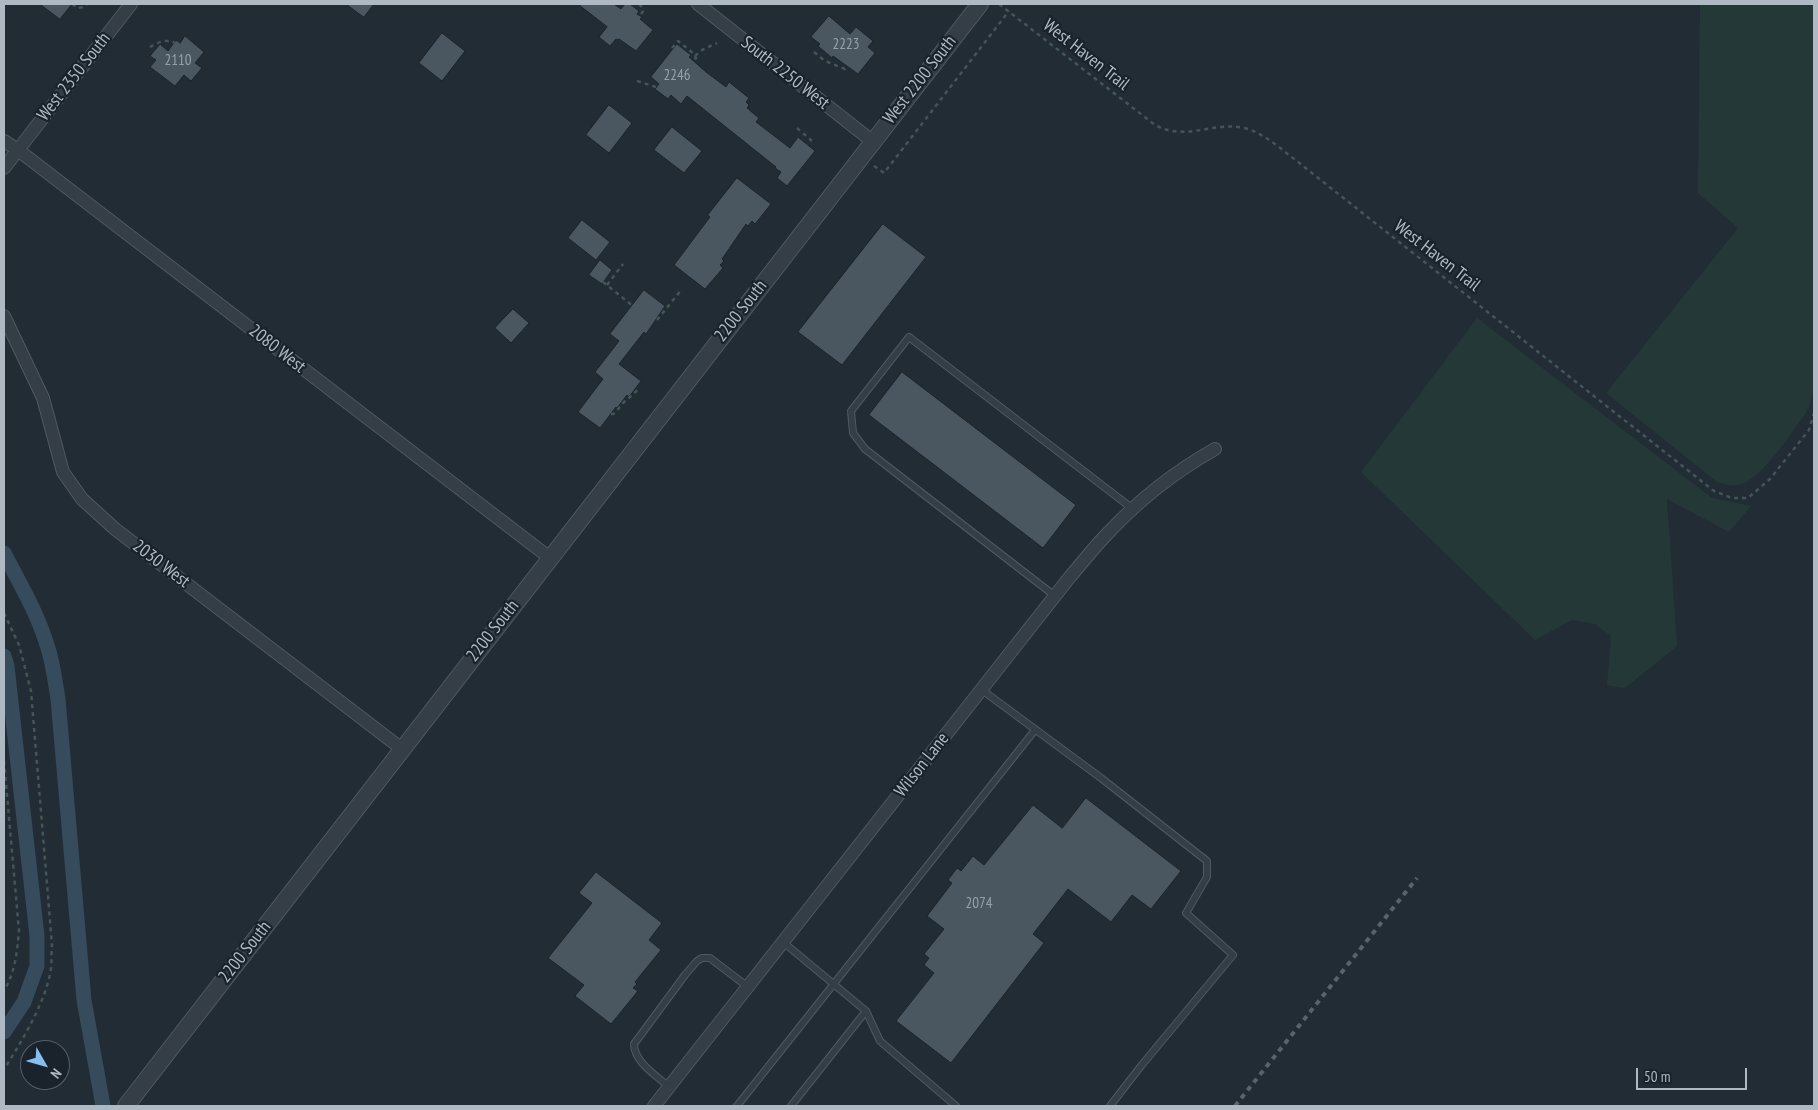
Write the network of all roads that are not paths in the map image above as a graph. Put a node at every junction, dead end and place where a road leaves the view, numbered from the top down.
1 (131, 4) edge
2 (698, 4) edge
3 (980, 4) edge
4 (4, 141) edge
5 (872, 141) junction
6 (18, 150) junction
7 (864, 159) joint
8 (4, 168) edge
9 (4, 316) edge
10 (1215, 449) dead end
11 (1133, 509) junction
12 (550, 558) junction
13 (1055, 596) junction
14 (982, 690) junction
15 (1035, 730) junction
16 (402, 749) junction
17 (783, 942) junction
18 (833, 984) junction
19 (748, 987) junction
20 (866, 1011) junction
21 (669, 1087) junction
22 (126, 1106) edge
23 (654, 1106) edge
24 (737, 1106) edge
25 (791, 1106) edge
26 (956, 1106) edge
27 (1110, 1106) edge

1 - 6 street, West 2350 South
2 - 5 street, South 2250 West
3 - 5 street, West 2200 South
4 - 6 street, 2080 West
5 - 7 street, West 2200 South
6 - 8 street
6 - 12 street, 2080 West
7 - 12 street, 2200 South
9 - 16 street, 2030 West
10 - 11 street, Wilson Lane
11 - 13 street, Wilson Lane
11 - 13 lane
12 - 16 street, 2200 South
13 - 14 street, Wilson Lane
14 - 15 lane
14 - 17 street, Wilson Lane
15 - 18 lane
15 - 27 lane
16 - 22 street, 2200 South
17 - 18 lane
17 - 19 street, Wilson Lane
18 - 20 lane
18 - 24 lane
19 - 21 street, Wilson Lane
19 - 21 lane
20 - 25 lane
20 - 26 lane
21 - 23 street, Wilson Lane

